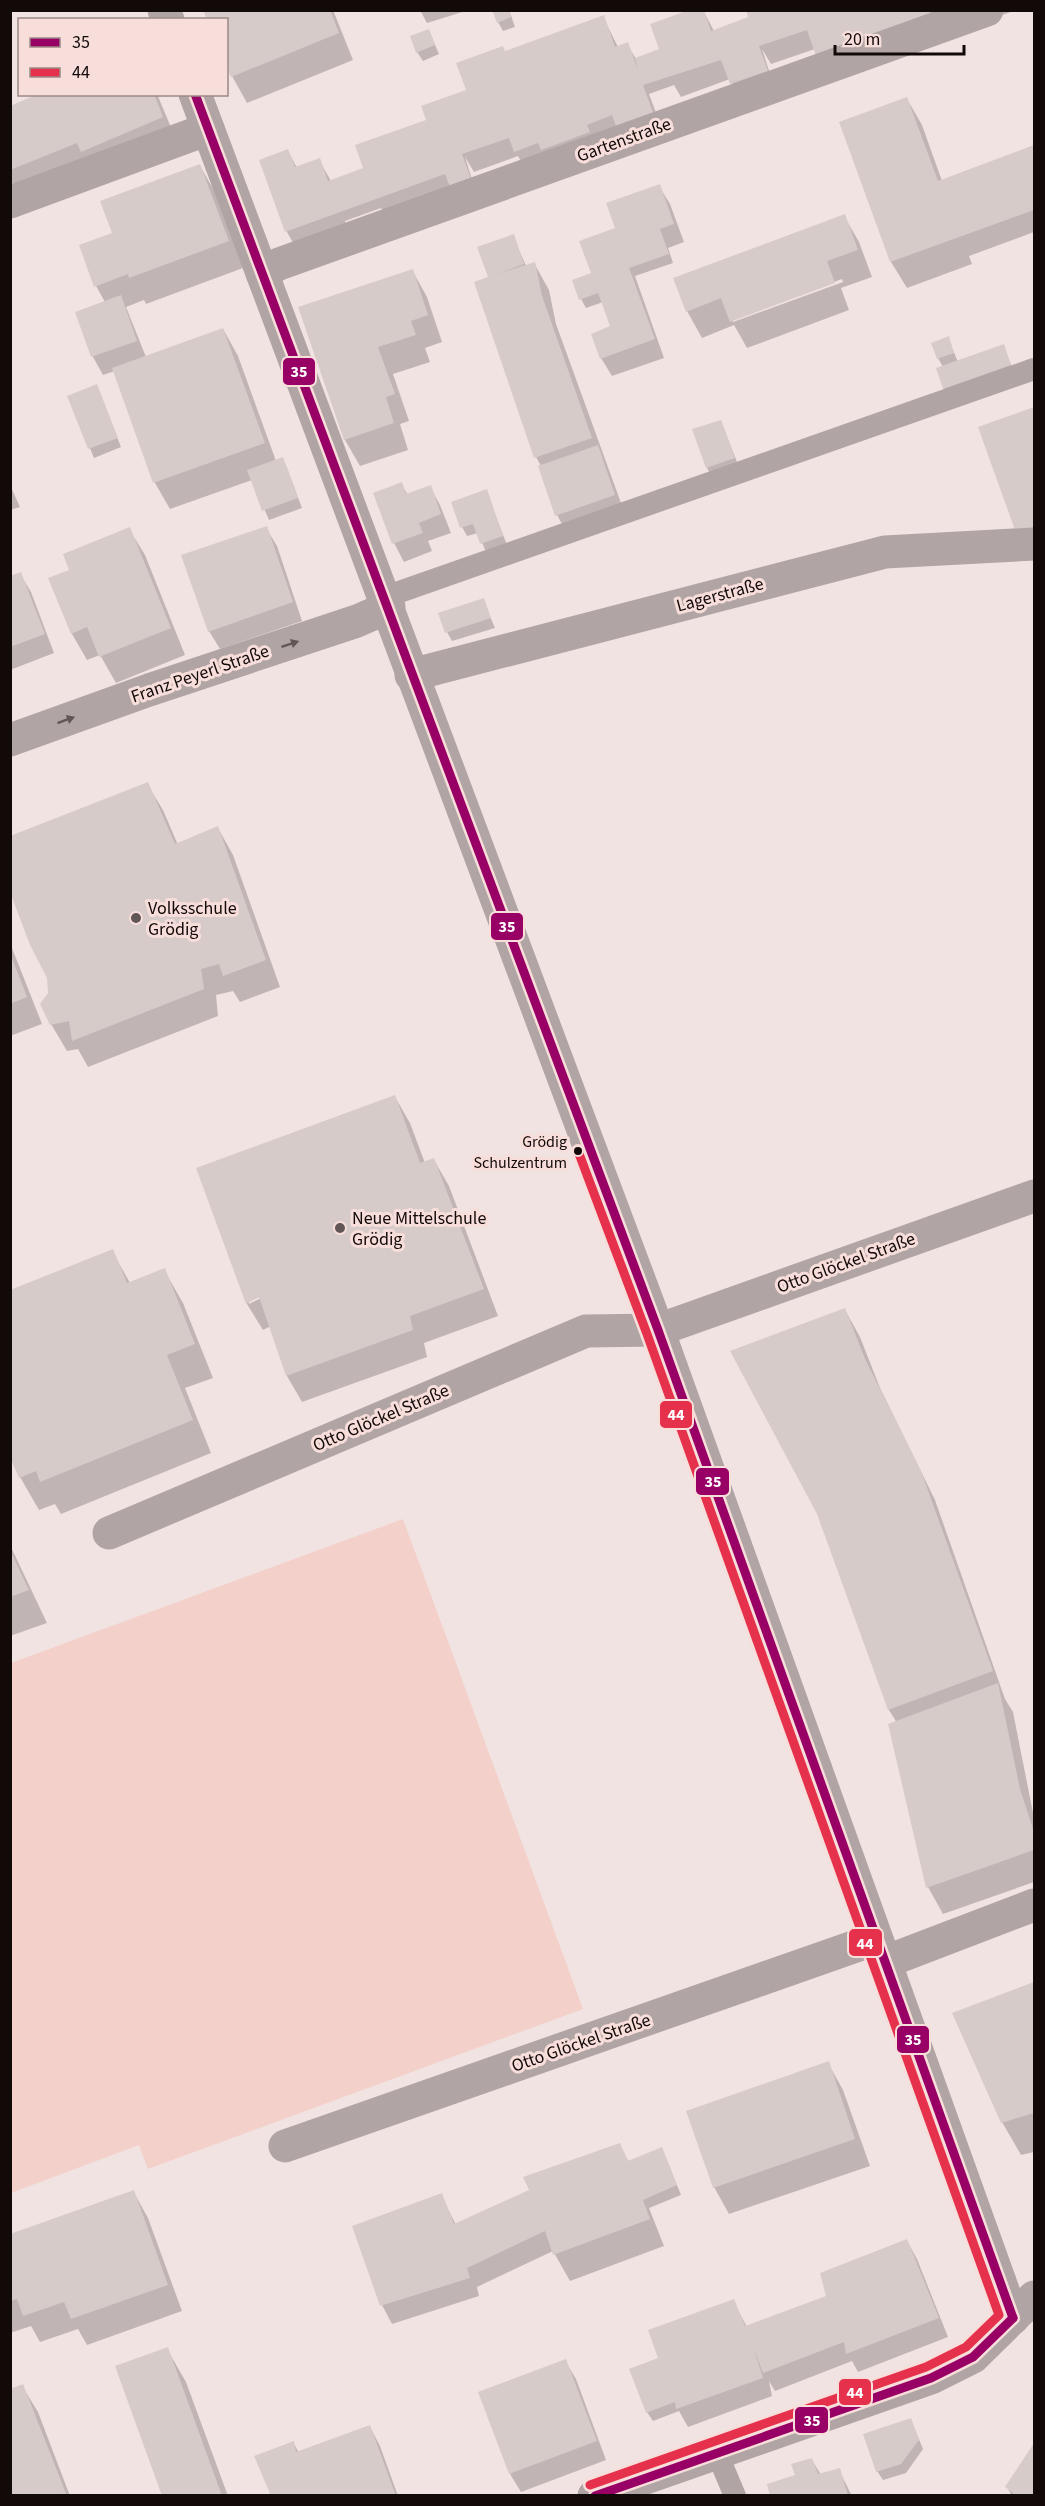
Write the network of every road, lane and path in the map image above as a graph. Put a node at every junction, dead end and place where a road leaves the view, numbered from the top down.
1 (987, 10) edge
2 (196, 96) edge
3 (208, 129) junction
4 (10, 202) edge
5 (261, 273) junction
6 (1035, 369) edge
7 (1035, 544) edge
8 (387, 602) junction
9 (411, 675) junction
10 (10, 740) edge
11 (1035, 1196) edge
12 (658, 1330) junction
13 (109, 1533) dead end
14 (1035, 1905) edge
15 (881, 1951) junction
16 (285, 2146) dead end
17 (1024, 2308) edge
18 (717, 2453) junction
19 (594, 2496) edge
20 (735, 2496) edge

1 - 5 street, Gartenstraße
2 - 3 street
3 - 4 street
3 - 5 street
5 - 8 street
6 - 8 lane
7 - 9 street, Lagerstraße
8 - 9 street
10 -> 8 street, Franz Peyerl Straße
9 - 12 street
11 - 12 street, Otto Glöckel Straße
12 - 13 street, Otto Glöckel Straße
12 - 15 street
14 - 15 street, Otto Glöckel Straße
15 - 16 street, Otto Glöckel Straße
15 - 17 street
17 - 18 street
18 - 19 street
18 - 20 lane

